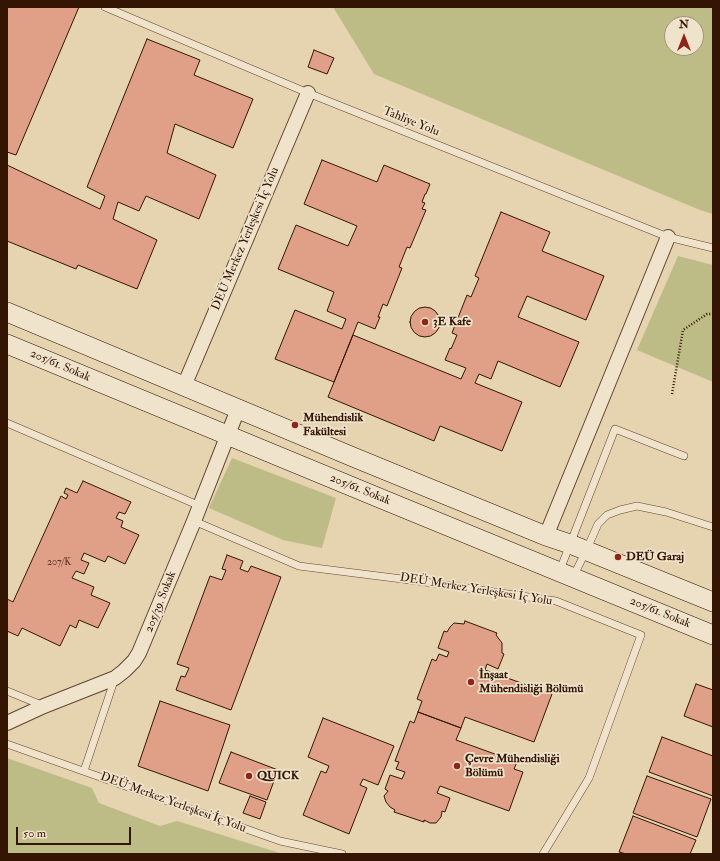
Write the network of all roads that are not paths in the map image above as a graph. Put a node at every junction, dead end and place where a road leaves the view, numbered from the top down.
1 (105, 7) edge
2 (308, 93) junction
3 (668, 237) junction
4 (713, 248) edge
5 (7, 312) edge
6 (7, 344) edge
7 (184, 386) junction
8 (238, 409) junction
9 (7, 423) edge
10 (228, 436) junction
11 (684, 456) dead end
12 (200, 506) junction
13 (194, 520) junction
14 (713, 527) edge
15 (546, 536) junction
16 (578, 548) junction
17 (566, 574) junction
18 (713, 602) edge
19 (713, 634) edge
20 (115, 678) junction
21 (7, 691) edge
22 (44, 706) junction
23 (7, 723) edge
24 (7, 744) edge
25 (84, 771) junction
26 (342, 854) edge
27 (543, 854) edge

1 - 2 lane, Tahliye Yolu
2 - 3 lane, Tahliye Yolu
2 - 7 street, DEÜ Merkez Yerleşkesi İç Yolu
3 - 4 lane, Tahliye Yolu
3 - 15 street
5 - 7 main road
6 - 10 main road, 205/61. Sokak
7 - 8 main road
8 - 10 street, 205/39. Sokak
8 - 15 main road
9 - 12 lane
10 - 12 street, 205/39. Sokak
10 - 17 main road, 205/61. Sokak
11 - 16 lane
12 - 13 street, 205/39. Sokak
13 - 20 street, 205/39. Sokak
13 - 27 lane, DEÜ Merkez Yerleşkesi İç Yolu
14 - 16 lane
15 - 16 main road
16 - 17 lane
16 - 17 lane
16 - 18 main road
17 - 19 main road, 205/61. Sokak
20 - 22 street, 205/39. Sokak
20 - 25 lane
21 - 22 lane
22 - 23 street, 205/39. Sokak
24 - 25 lane, DEÜ Merkez Yerleşkesi İç Yolu
25 - 26 lane, DEÜ Merkez Yerleşkesi İç Yolu

